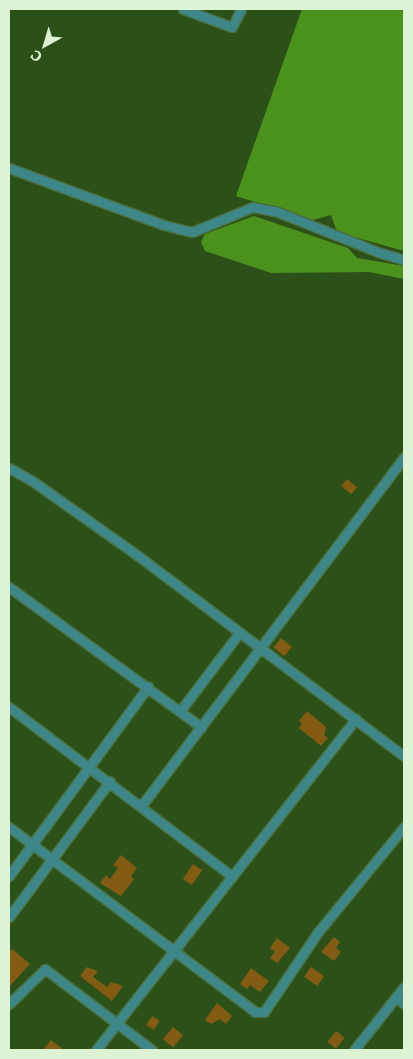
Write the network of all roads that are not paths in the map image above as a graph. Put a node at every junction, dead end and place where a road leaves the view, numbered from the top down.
1 (183, 9) edge
2 (241, 9) edge
3 (9, 168) edge
4 (404, 260) edge
5 (404, 457) edge
6 (9, 468) edge
7 (9, 587) edge
8 (240, 632) junction
9 (260, 647) junction
10 (148, 687) junction
11 (9, 707) edge
12 (180, 711) junction
13 (356, 720) junction
14 (201, 727) junction
15 (404, 756) edge
16 (90, 765) junction
17 (110, 781) junction
18 (142, 805) junction
19 (9, 827) edge
20 (404, 827) edge
21 (32, 845) junction
22 (52, 859) junction
23 (9, 876) edge
24 (232, 876) junction
25 (9, 917) edge
26 (173, 950) junction
27 (404, 987) edge
28 (396, 997) junction
29 (9, 1004) edge
30 (404, 1004) edge
31 (118, 1024) junction
32 (96, 1050) edge
33 (152, 1050) edge
34 (354, 1050) edge

1 - 2 street
3 - 4 street
5 - 9 street
6 - 8 street
7 - 10 street
8 - 9 street
8 - 12 street
9 - 13 street
9 - 14 street
10 - 12 street
10 - 16 street
11 - 16 street
12 - 14 street
13 - 15 street
13 - 24 street
14 - 18 street
16 - 17 street
16 - 21 street
17 - 18 street
17 - 22 street
18 - 24 street
19 - 21 street
20 - 26 street
21 - 22 street
21 - 23 street
22 - 25 street
22 - 26 street
24 - 26 street
26 - 31 street
27 - 28 street
28 - 30 street
28 - 34 street
29 - 31 street
31 - 32 street
31 - 33 street

